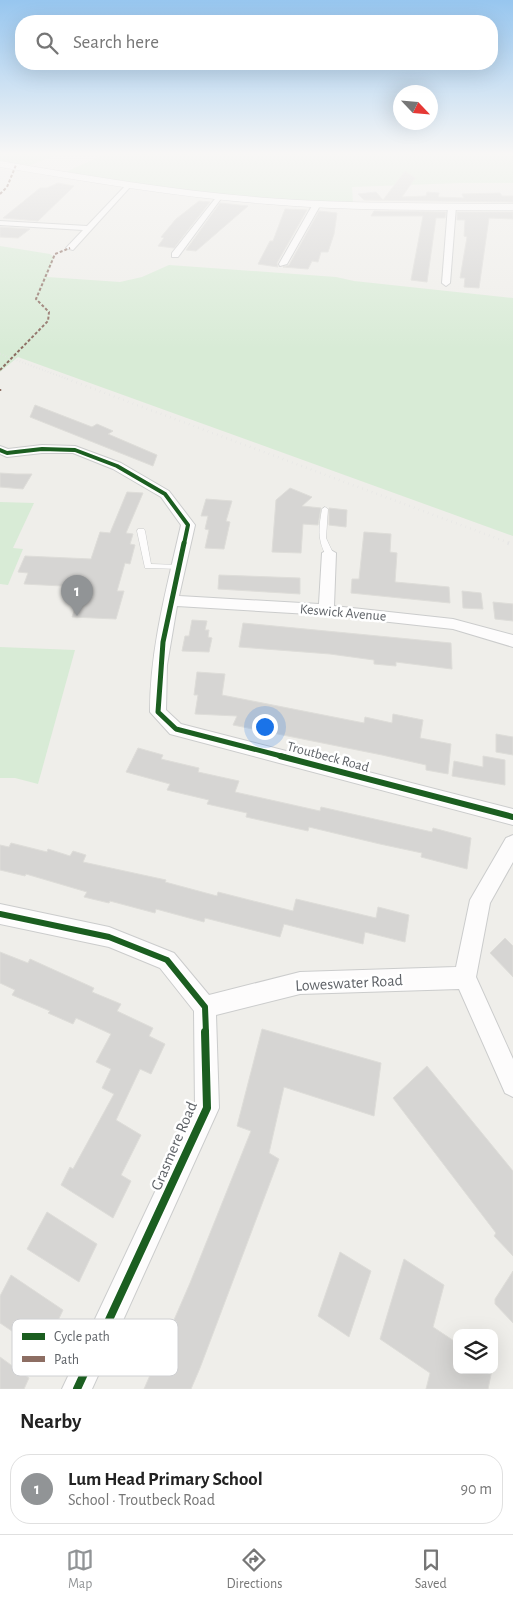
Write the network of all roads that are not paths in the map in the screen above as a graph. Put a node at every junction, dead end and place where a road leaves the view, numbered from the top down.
1 (97, 219) edge
2 (203, 219) edge
3 (309, 219) edge
4 (451, 219) edge
5 (0, 223) edge
6 (88, 228) junction
7 (70, 248) dead end
8 (175, 255) dead end
9 (283, 264) dead end
10 (446, 282) dead end
11 (0, 450) edge
12 (324, 509) dead end
13 (141, 531) dead end
14 (329, 553) joint
15 (179, 567) junction
16 (171, 601) junction
17 (326, 610) junction
18 (513, 641) edge
19 (513, 817) edge
20 (513, 844) edge
21 (0, 914) edge
22 (465, 978) junction
23 (205, 1007) junction
24 (513, 1084) edge
25 (109, 1319) edge
26 (83, 1376) edge
27 (77, 1389) edge

1 - 6 street
2 - 8 street
3 - 9 street
4 - 10 street
5 - 6 street
6 - 7 street
11 - 15 street, Troutbeck Road
12 - 14 lane
13 - 15 lane
14 - 17 street
15 - 16 street, Troutbeck Road
16 - 17 street, Keswick Avenue
16 - 19 street, Troutbeck Road
17 - 18 street, Keswick Avenue
20 - 22 street
21 - 23 street
22 - 23 street, Loweswater Road
22 - 24 street
23 - 25 street, Grasmere Road
26 - 27 street, Grasmere Road

